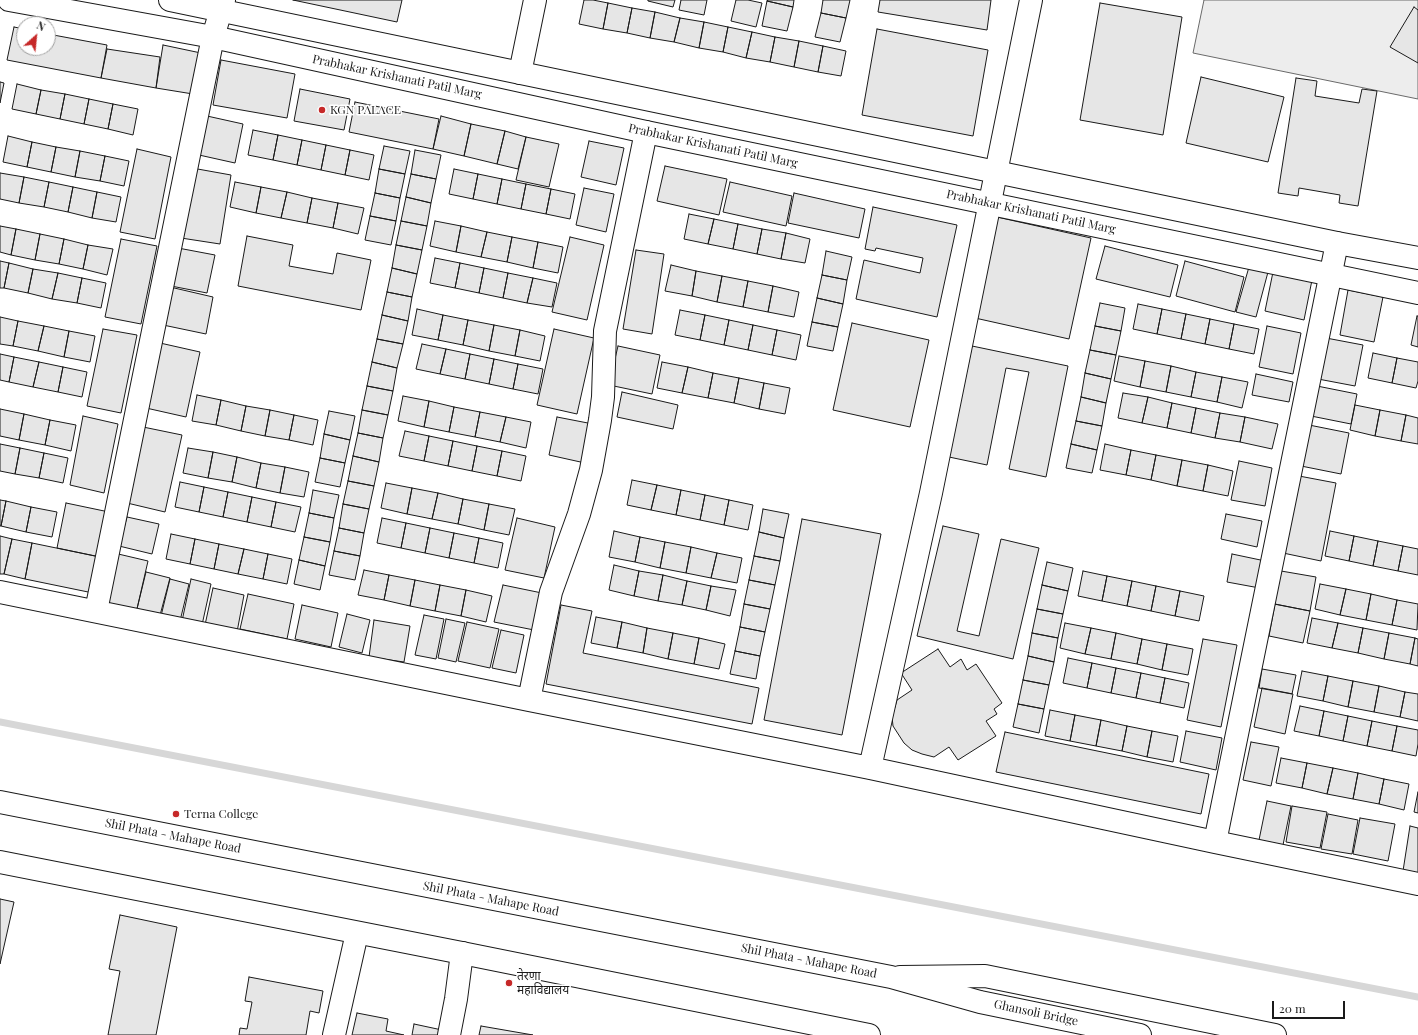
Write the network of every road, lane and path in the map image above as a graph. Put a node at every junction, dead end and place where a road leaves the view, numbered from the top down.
1 (9, 0) edge
2 (170, 0) edge
3 (535, 0) edge
4 (1030, 0) edge
5 (222, 5) edge
6 (213, 37) junction
7 (520, 74) junction
8 (646, 132) junction
9 (996, 172) junction
10 (989, 204) junction
11 (1338, 243) junction
12 (1418, 258) edge
13 (1331, 276) junction
14 (1418, 293) edge
15 (0, 592) edge
16 (96, 611) junction
17 (529, 700) junction
18 (870, 768) junction
19 (0, 802) edge
20 (1215, 842) junction
21 (0, 862) edge
22 (1418, 884) edge
23 (357, 933) junction
24 (462, 953) junction
25 (891, 977) junction
26 (980, 1002) joint
27 (805, 1029) edge
28 (334, 1035) edge
29 (449, 1035) edge
30 (869, 1035) edge
31 (1140, 1035) edge
32 (1275, 1035) edge

1 - 6 street, Prabhakar Krishanati Patil Marg
2 - 5 street
3 - 7 street
4 - 9 street
5 - 6 street
5 - 7 street
6 - 8 street, Prabhakar Krishanati Patil Marg
6 - 16 street
7 - 9 street
8 - 10 street, Prabhakar Krishanati Patil Marg
8 - 17 street
9 - 10 street
9 - 11 street
10 - 13 street, Prabhakar Krishanati Patil Marg
10 - 18 street
11 - 12 street
11 - 13 street
13 - 14 street, Prabhakar Krishanati Patil Marg
13 - 20 street
15 - 16 street
16 - 17 street
17 - 18 street
18 - 20 street
19 - 25 street, Shil Phata - Mahape Road
20 - 22 street
21 - 23 street
23 - 24 street
23 - 28 street
24 - 27 street
24 - 29 street
25 - 26 street, Shil Phata - Mahape Road
25 - 32 street
26 - 31 street, Ghansoli Bridge
27 - 30 street

